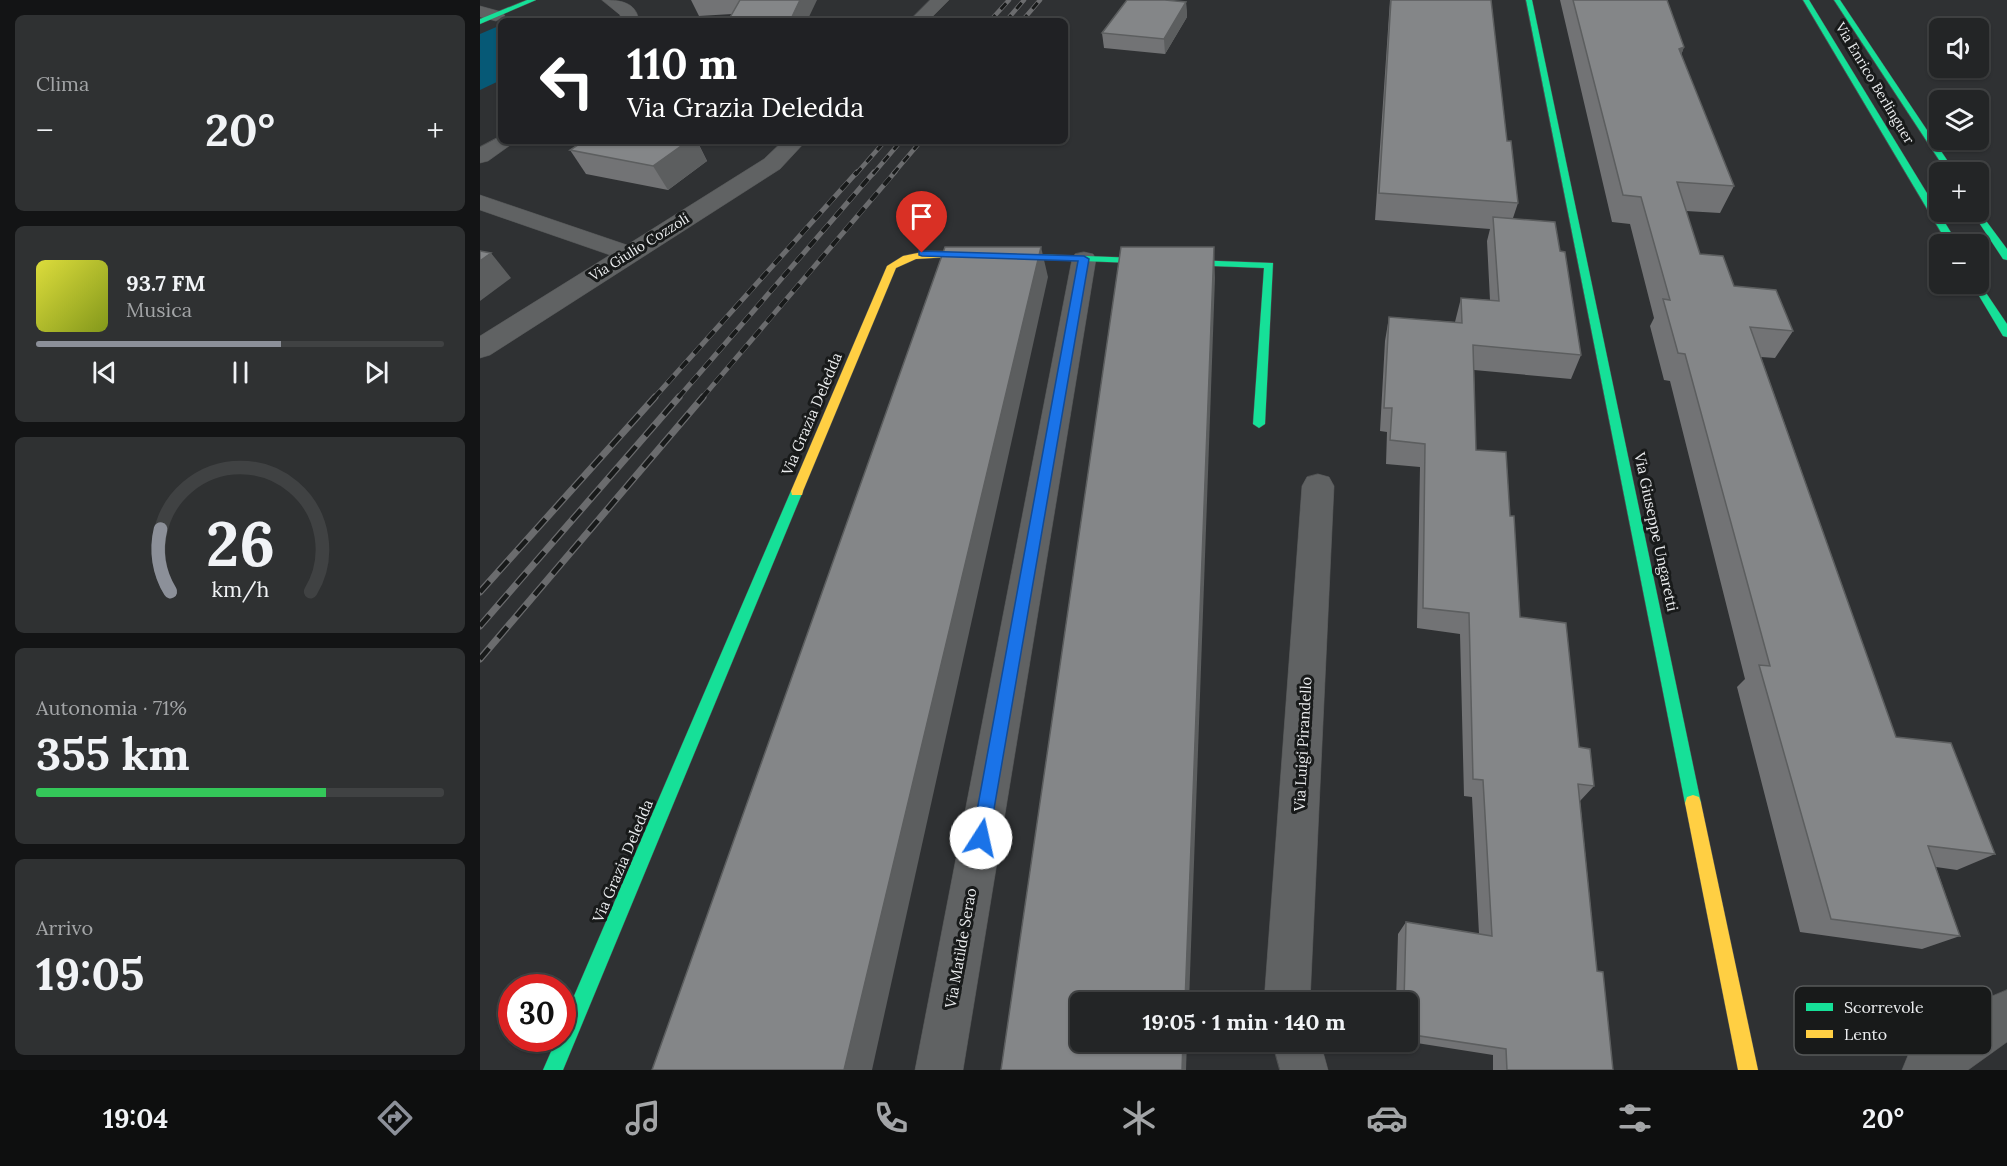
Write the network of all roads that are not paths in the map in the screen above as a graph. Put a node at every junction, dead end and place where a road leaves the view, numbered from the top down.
1 (533, 0) edge
2 (611, 0) edge
3 (940, 0) edge
4 (1529, 0) edge
5 (1806, 0) edge
6 (1837, 0) edge
7 (485, 16) edge
8 (630, 18) edge
9 (921, 18) edge
10 (500, 144) edge
11 (792, 144) edge
12 (480, 156) edge
13 (1944, 162) edge
14 (480, 202) edge
15 (1984, 222) edge
16 (1947, 234) edge
17 (628, 253) junction
18 (2007, 257) edge
19 (1084, 259) junction
20 (1983, 294) edge
21 (2007, 333) edge
22 (480, 349) edge
23 (1259, 424) dead end
24 (1318, 486) dead end
25 (1288, 992) edge
26 (2007, 1014) edge
27 (1992, 1024) edge
28 (1299, 1052) edge
29 (1948, 1055) edge
30 (553, 1070) edge
31 (939, 1070) edge
32 (1304, 1070) edge
33 (1748, 1070) edge
34 (1926, 1070) edge

1 - 7 street
2 - 8 street
3 - 9 street
4 - 33 street, Via Giuseppe Ungaretti
5 - 16 street, Via Enrico Berlinguer
6 - 13 street, Via Enrico Berlinguer
10 - 12 street
11 - 17 street, Via Giulio Cozzoli
14 - 17 street
15 - 18 street
17 - 22 street, Via Giulio Cozzoli
19 - 23 street, Via Grazia Deledda
19 - 30 street, Via Grazia Deledda
19 - 31 street, Via Matilde Serao
20 - 21 street
24 - 25 street, Via Luigi Pirandello
26 - 27 street
28 - 32 street
29 - 34 street

